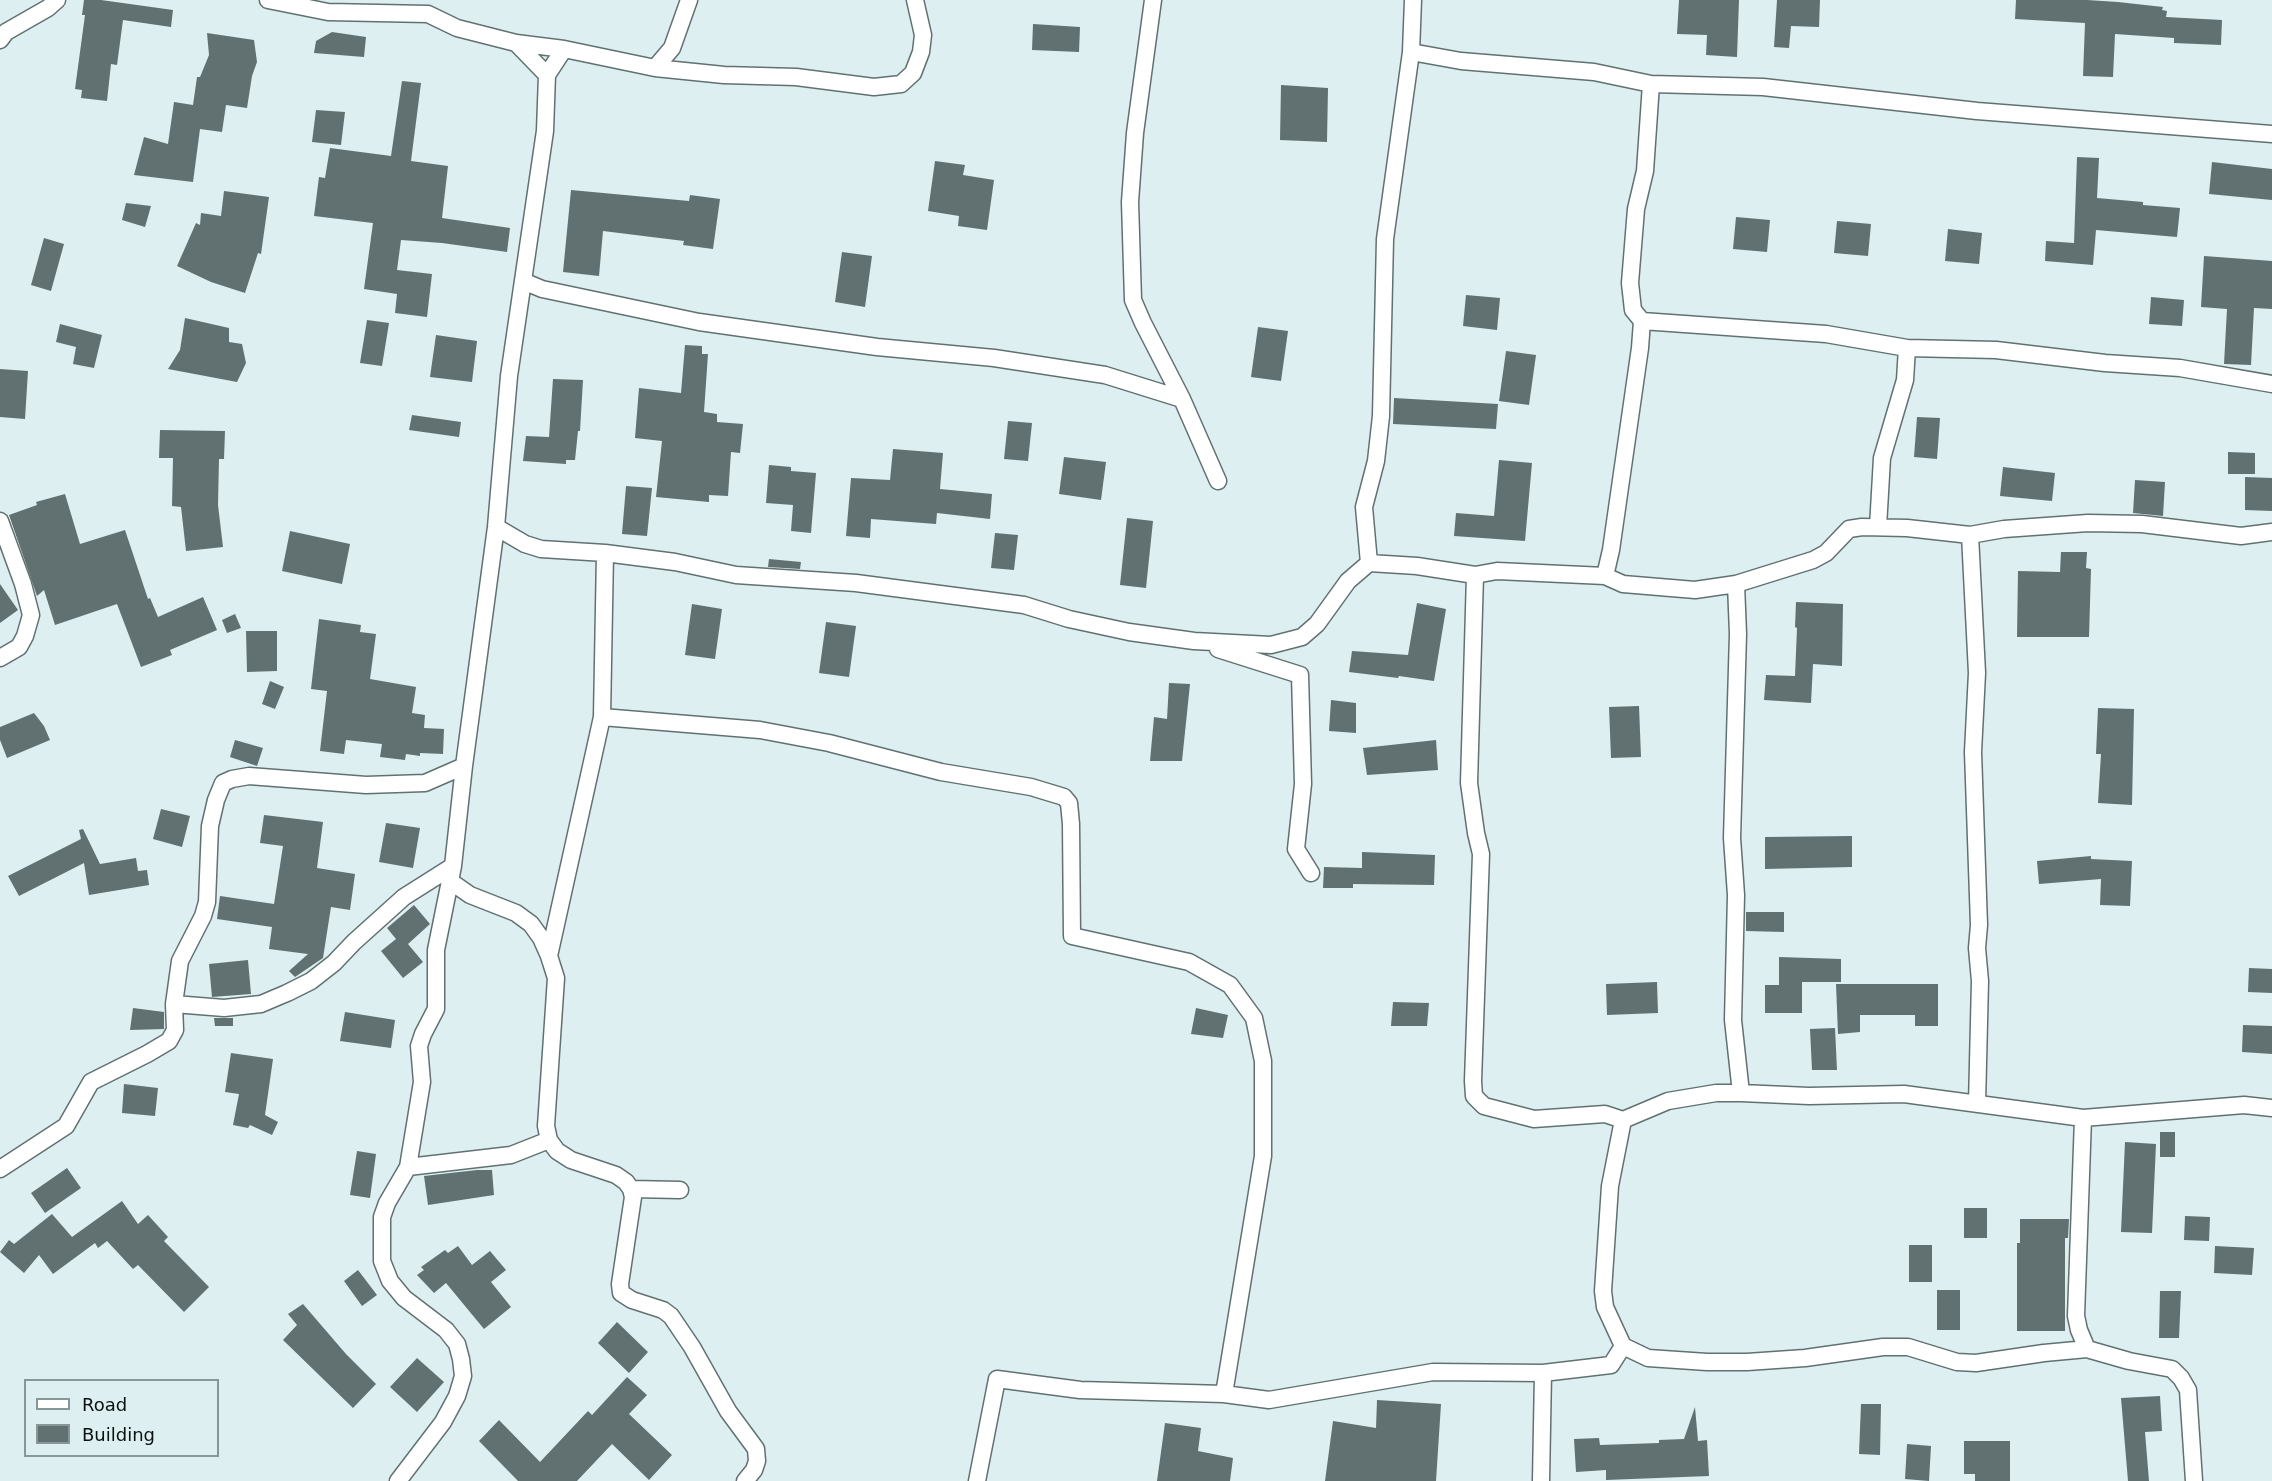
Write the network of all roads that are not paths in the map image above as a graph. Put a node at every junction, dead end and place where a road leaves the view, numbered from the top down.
1 (57, 0) edge
2 (268, 0) edge
3 (689, 0) edge
4 (915, 0) edge
5 (1153, 0) edge
6 (1413, 0) edge
7 (429, 7) edge
8 (0, 40) edge
9 (516, 43) junction
10 (672, 48) junction
11 (564, 49) junction
12 (1412, 52) junction
13 (655, 68) junction
14 (680, 72) junction
15 (547, 75) junction
16 (1651, 84) junction
17 (2272, 134) edge
18 (523, 281) junction
19 (1642, 321) junction
20 (1907, 348) junction
21 (2272, 384) edge
22 (1182, 399) junction
23 (1218, 481) dead end
24 (0, 520) edge
25 (496, 527) junction
26 (1878, 527) junction
27 (2272, 532) edge
28 (1970, 535) junction
29 (605, 553) junction
30 (1369, 563) junction
31 (1475, 575) junction
32 (1605, 576) junction
33 (1736, 585) junction
34 (1194, 641) junction
35 (0, 658) edge
36 (602, 717) junction
37 (464, 766) junction
38 (1311, 873) dead end
39 (452, 874) junction
40 (549, 956) junction
41 (174, 1004) junction
42 (1741, 1093) junction
43 (1977, 1104) junction
44 (2272, 1108) edge
45 (2083, 1118) junction
46 (1623, 1120) junction
47 (549, 1140) junction
48 (408, 1167) junction
49 (0, 1169) edge
50 (631, 1188) junction
51 (680, 1190) dead end
52 (1623, 1346) junction
53 (2087, 1349) junction
54 (1543, 1373) junction
55 (1224, 1394) junction
56 (398, 1481) edge
57 (746, 1481) edge
58 (977, 1481) edge
59 (1541, 1481) edge
60 (2194, 1481) edge

1 - 8 street
2 - 7 street
3 - 10 street
4 - 14 street
5 - 22 street
6 - 12 street
7 - 9 street
9 - 11 street
9 - 15 street
10 - 13 street
10 - 14 street
11 - 13 street
11 - 15 street
12 - 16 street
12 - 30 street
13 - 14 street
15 - 18 street
16 - 17 street
16 - 19 street
18 - 22 street
18 - 25 street
19 - 20 street
19 - 32 street
20 - 21 street
20 - 26 street
22 - 23 street
24 - 35 street
25 - 29 street
25 - 37 street
26 - 28 street
26 - 33 street
27 - 28 street
28 - 43 street
29 - 34 street
29 - 36 street
30 - 31 street
30 - 34 street
31 - 32 street
31 - 46 street
32 - 33 street
33 - 42 street
34 - 38 street
36 - 40 street
36 - 55 street
37 - 39 street
37 - 41 street
39 - 40 street
39 - 41 street
39 - 48 street
40 - 47 street
41 - 49 street
42 - 43 street
42 - 46 street
43 - 45 street
44 - 45 street
45 - 53 street
46 - 52 street
47 - 48 street
47 - 50 street
48 - 56 street
50 - 51 street
50 - 57 street
52 - 53 street
52 - 54 street
53 - 60 street
54 - 55 street
54 - 59 street
55 - 58 street

